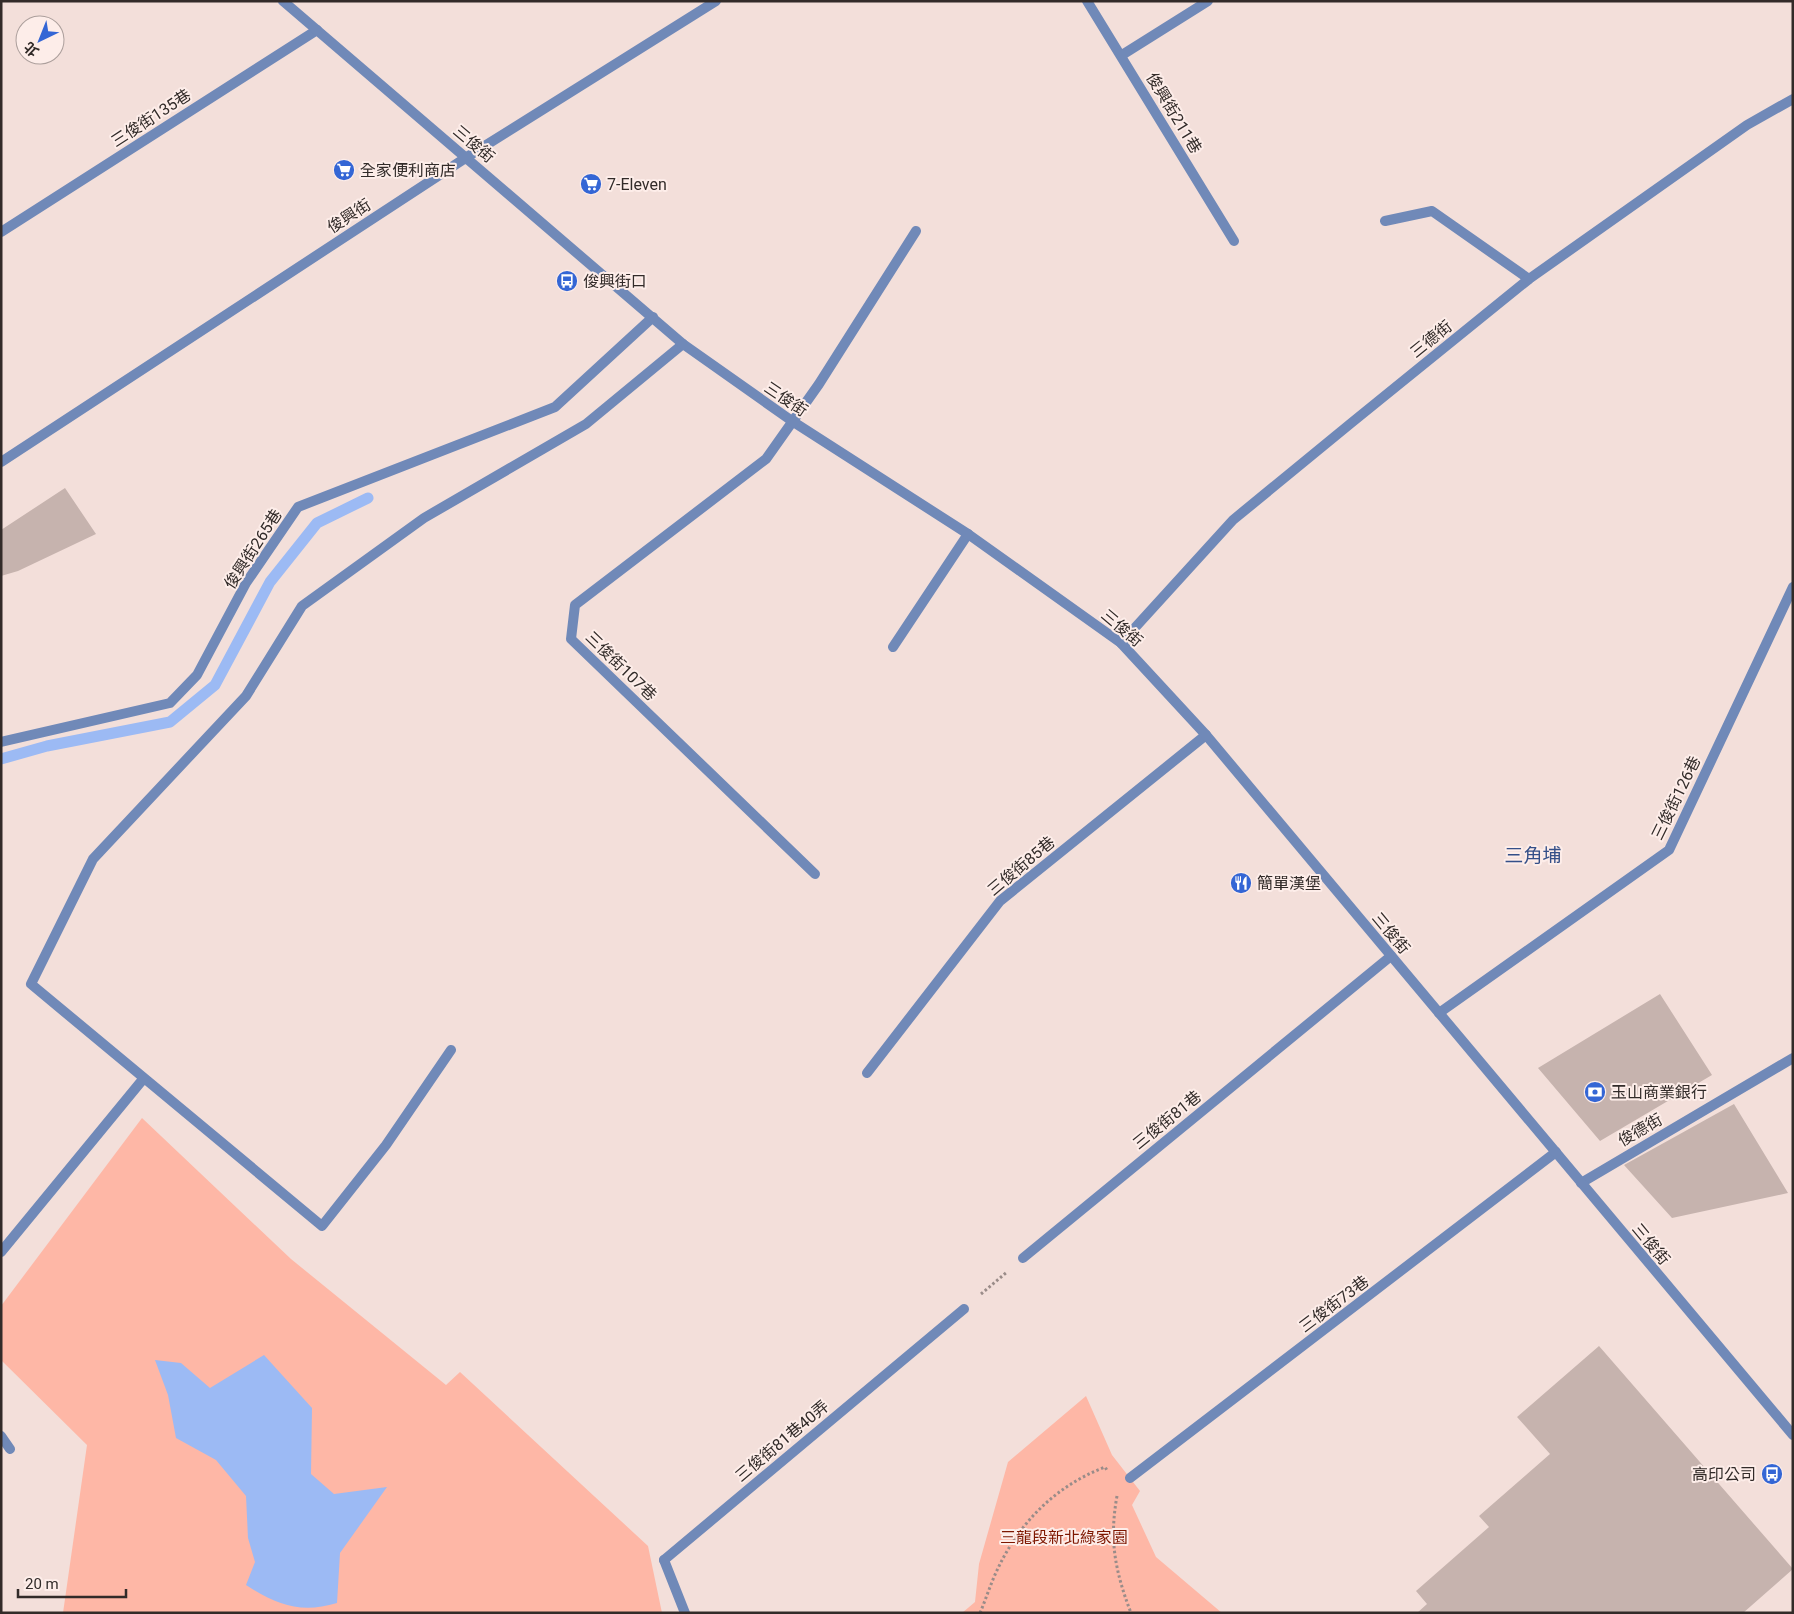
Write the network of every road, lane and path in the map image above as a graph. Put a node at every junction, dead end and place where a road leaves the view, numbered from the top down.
1 (283, 1) edge
2 (716, 1) edge
3 (1087, 1) edge
4 (1208, 1) edge
5 (317, 30) junction
6 (1122, 55) junction
7 (1793, 99) edge
8 (467, 157) junction
9 (1385, 221) dead end
10 (916, 230) dead end
11 (1, 232) edge
12 (1234, 241) dead end
13 (1529, 279) junction
14 (653, 317) junction
15 (683, 344) junction
16 (792, 421) junction
17 (1, 462) edge
18 (968, 534) junction
19 (1793, 587) edge
20 (1121, 643) junction
21 (893, 647) dead end
22 (1206, 735) junction
23 (1, 742) edge
24 (815, 874) dead end
25 (1391, 956) junction
26 (1439, 1013) junction
27 (451, 1050) dead end
28 (1793, 1058) edge
29 (867, 1073) dead end
30 (144, 1078) junction
31 (1556, 1152) junction
32 (1581, 1183) junction
33 (1, 1252) edge
34 (1023, 1258) joint
35 (964, 1309) joint
36 (1793, 1435) edge
37 (1, 1436) edge
38 (10, 1449) dead end
39 (1109, 1474) dead end
40 (1130, 1478) dead end
41 (1119, 1486) dead end
42 (686, 1613) edge
43 (980, 1613) edge
44 (1131, 1613) edge

1 - 5 street, 三俊街
2 - 8 street, 俊興街
3 - 6 street, 俊興街211巷
4 - 6 street
5 - 8 street, 三俊街
5 - 11 street, 三俊街135巷
6 - 12 street, 俊興街211巷
7 - 13 street, 三德街
8 - 14 street, 三俊街
8 - 17 street, 俊興街
9 - 13 street
10 - 16 street
13 - 20 street, 三德街
14 - 15 street, 三俊街
14 - 23 street, 俊興街265巷
15 - 16 street, 三俊街
15 - 30 street
16 - 18 street, 三俊街
16 - 24 street, 三俊街107巷
18 - 20 street, 三俊街
18 - 21 street
19 - 26 street, 三俊街126巷
20 - 22 street, 三俊街
22 - 25 street, 三俊街
22 - 29 street, 三俊街85巷
25 - 26 street, 三俊街
25 - 34 street, 三俊街81巷
26 - 31 street, 三俊街
27 - 30 street
28 - 32 street, 俊德街
30 - 33 street
31 - 32 street, 三俊街
31 - 40 street, 三俊街73巷
32 - 36 street, 三俊街
34 - 35 path
35 - 42 street, 三俊街81巷40弄
37 - 38 street
39 - 43 path
41 - 44 path

